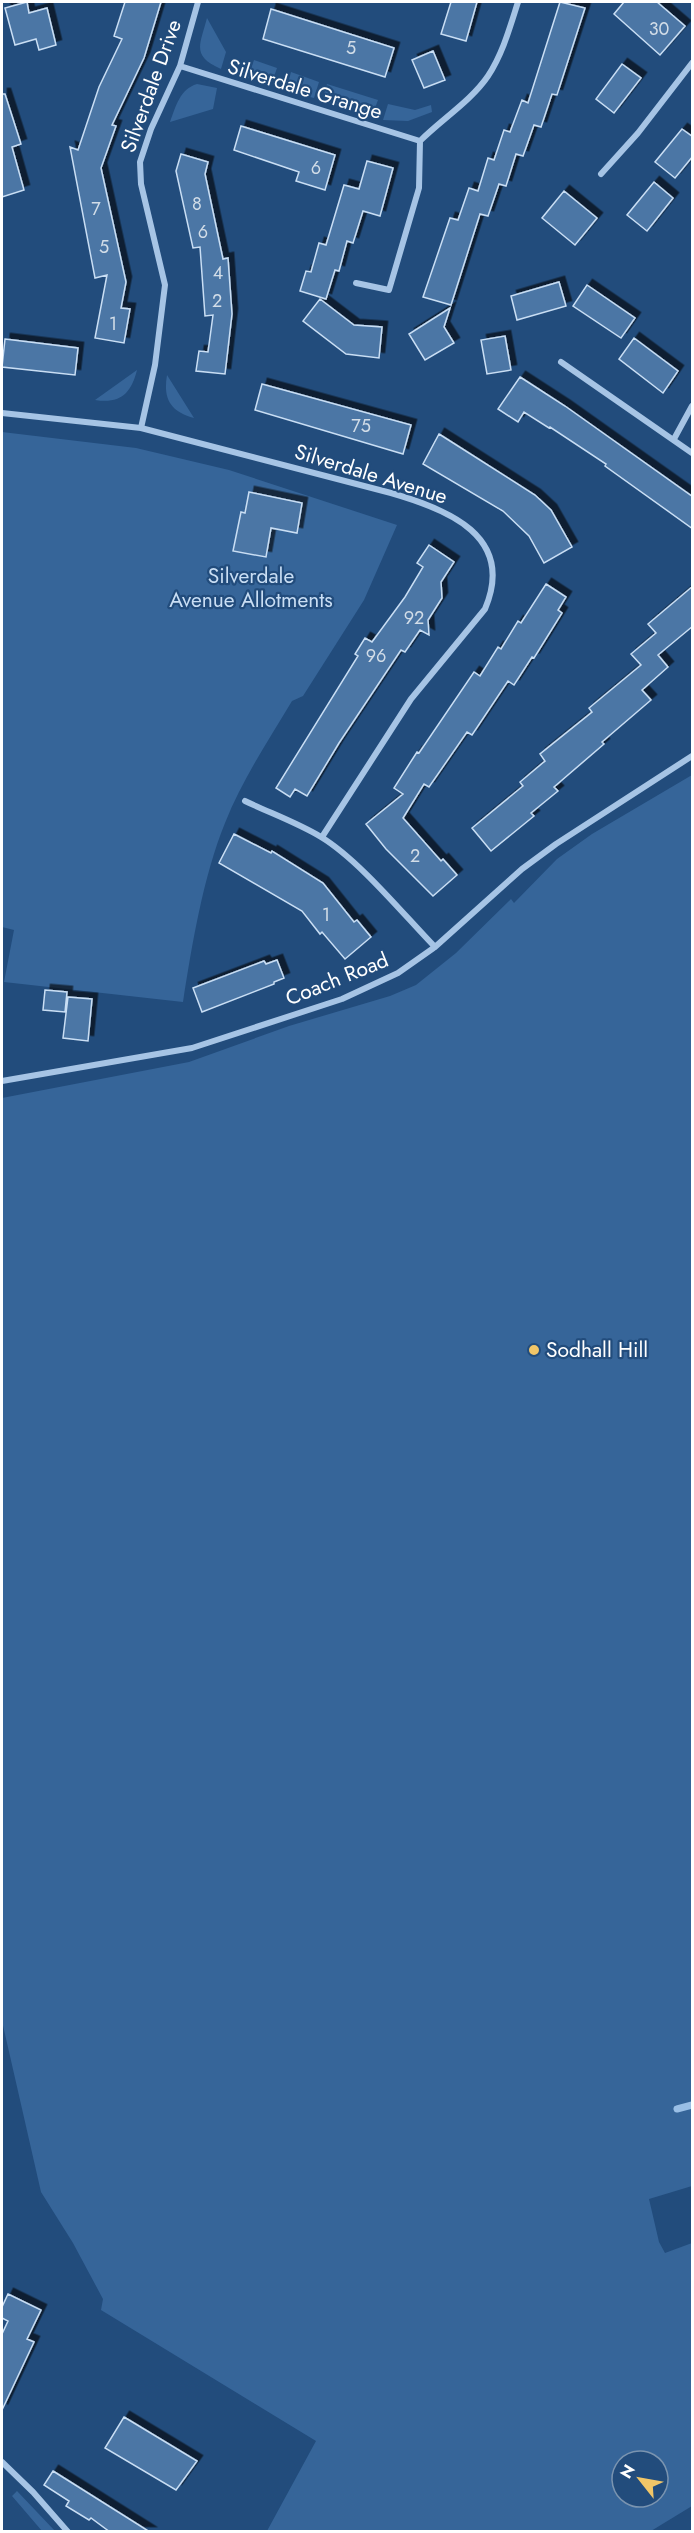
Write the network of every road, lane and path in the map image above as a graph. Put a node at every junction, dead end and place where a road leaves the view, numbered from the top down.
1 (198, 2) edge
2 (518, 2) edge
3 (693, 63) edge
4 (180, 66) junction
5 (420, 141) junction
6 (601, 174) dead end
7 (356, 283) dead end
8 (561, 362) dead end
9 (693, 406) edge
10 (2, 412) edge
11 (141, 428) junction
12 (674, 439) junction
13 (693, 453) edge
14 (693, 756) edge
15 (245, 801) dead end
16 (322, 837) junction
17 (435, 947) junction
18 (2, 1081) edge
19 (2, 2462) edge
20 (68, 2532) edge

1 - 4 street, Silverdale Drive
2 - 5 street
3 - 6 street
4 - 5 street, Silverdale Grange
4 - 11 street, Silverdale Drive
5 - 7 street
8 - 12 street
9 - 12 street
10 - 11 street, Silverdale Avenue
11 - 16 street, Silverdale Avenue
12 - 13 street
14 - 17 street, Coach Road
15 - 16 street
16 - 17 street
17 - 18 street, Coach Road
19 - 20 street

